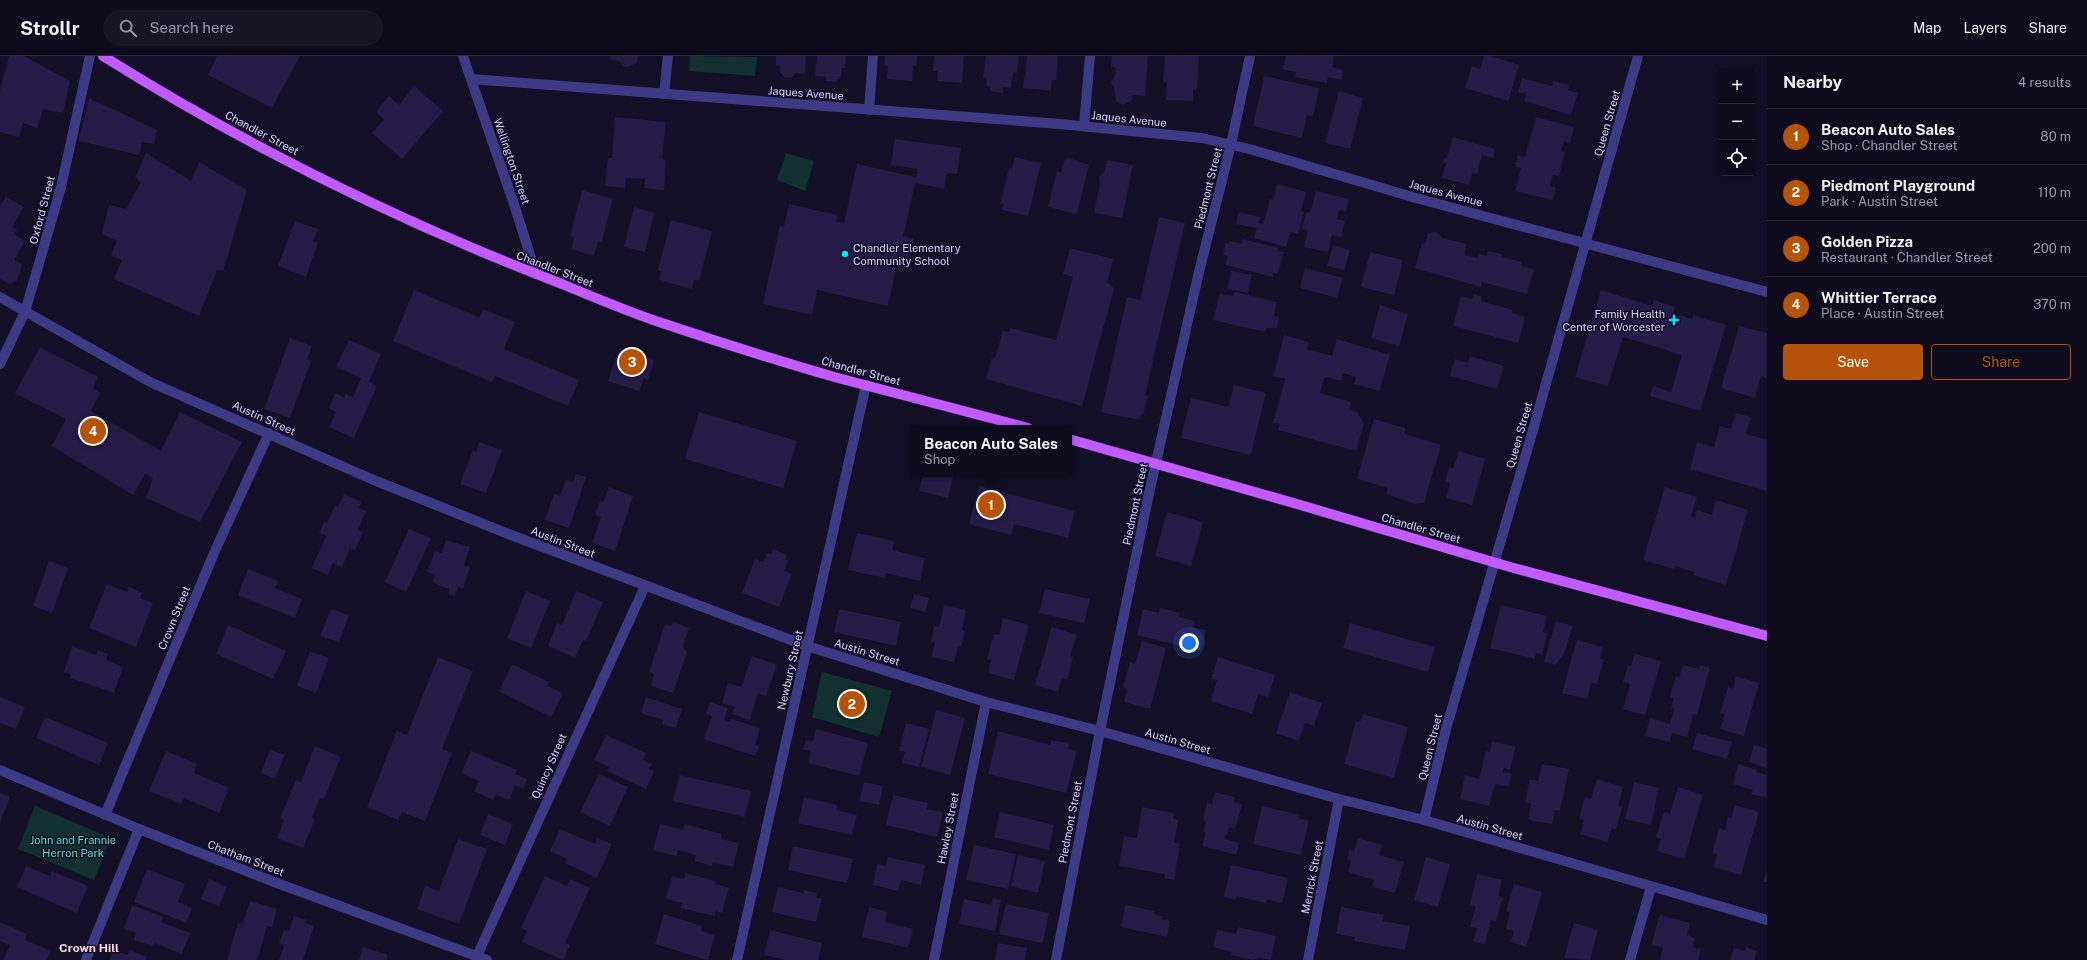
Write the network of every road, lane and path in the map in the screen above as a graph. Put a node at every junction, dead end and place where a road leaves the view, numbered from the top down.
1 (90, 56) edge
2 (103, 56) edge
3 (463, 56) edge
4 (668, 56) edge
5 (873, 56) edge
6 (1090, 56) edge
7 (1250, 56) edge
8 (1638, 56) edge
9 (470, 79) junction
10 (664, 94) junction
11 (869, 110) junction
12 (1084, 126) junction
13 (1231, 144) junction
14 (1585, 243) junction
15 (536, 274) junction
16 (1767, 292) edge
17 (0, 297) edge
18 (26, 312) junction
19 (0, 364) edge
20 (866, 385) junction
21 (1017, 425) edge
22 (269, 433) junction
23 (1072, 440) edge
24 (1156, 464) junction
25 (1493, 562) junction
26 (645, 586) junction
27 (1767, 636) edge
28 (807, 646) junction
29 (986, 702) junction
30 (1100, 731) junction
31 (0, 770) edge
32 (1339, 799) junction
33 (105, 815) junction
34 (1424, 820) junction
35 (140, 829) junction
36 (1651, 887) junction
37 (1767, 920) edge
38 (478, 956) junction
39 (86, 960) edge
40 (487, 960) edge
41 (737, 960) edge
42 (934, 960) edge
43 (1056, 960) edge
44 (1308, 960) edge
45 (1630, 960) edge

1 - 18 street, Oxford Street
2 - 15 main road, Chandler Street
3 - 9 street, Wellington Street
4 - 10 street
5 - 11 street
6 - 12 street
7 - 13 street, Piedmont Street
8 - 14 street, Queen Street
9 - 10 street, Jaques Avenue
9 - 15 street, Wellington Street
10 - 11 street, Jaques Avenue
11 - 12 street, Jaques Avenue
12 - 13 street, Jaques Avenue
13 - 14 street, Jaques Avenue
13 - 24 street, Piedmont Street
14 - 16 street, Jaques Avenue
14 - 25 street, Queen Street
15 - 20 main road, Chandler Street
17 - 18 street, Austin Street
18 - 19 street, Oxford Street
18 - 22 street, Austin Street
20 - 21 main road, Chandler Street
20 - 28 street, Newbury Street
22 - 26 street, Austin Street
22 - 33 street, Crown Street
23 - 24 main road, Chandler Street
24 - 25 main road, Chandler Street
24 - 30 street, Piedmont Street
25 - 27 main road, Chandler Street
25 - 34 street, Queen Street
26 - 28 street, Austin Street
26 - 38 street, Quincy Street
28 - 29 street, Austin Street
28 - 41 street, Newbury Street
29 - 30 street, Austin Street
29 - 42 street, Hawley Street
30 - 32 street, Austin Street
30 - 43 street, Piedmont Street
31 - 33 street, Chatham Street
32 - 34 street, Austin Street
32 - 44 street, Merrick Street
33 - 35 street, Chatham Street
34 - 36 street, Austin Street
35 - 38 street, Chatham Street
35 - 39 street
36 - 37 street, Austin Street
36 - 45 street
38 - 40 street, Chatham Street

